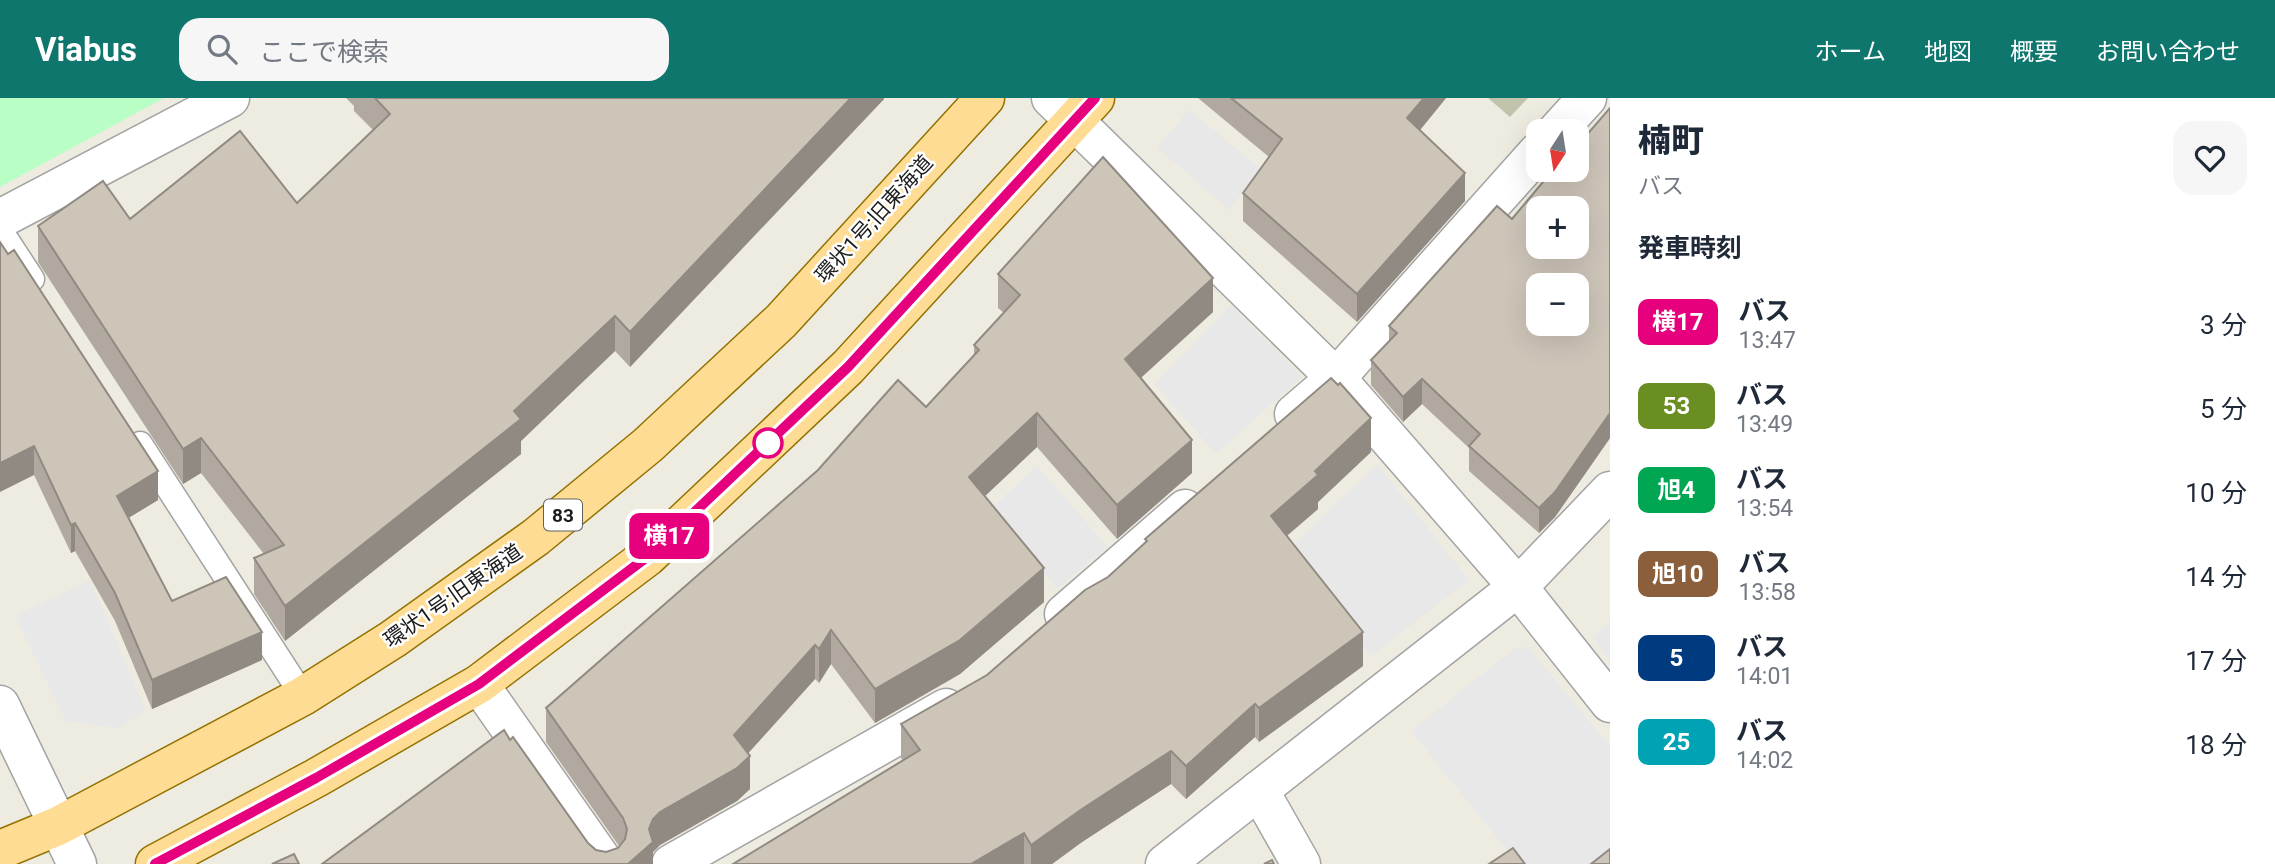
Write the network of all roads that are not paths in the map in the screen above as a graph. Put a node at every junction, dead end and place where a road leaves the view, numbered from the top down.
1 (230, 98) edge
2 (985, 98) edge
3 (1587, 98) edge
4 (1074, 106) edge
5 (1568, 119) edge
6 (1526, 165) edge
7 (0, 219) edge
8 (0, 230) edge
9 (45, 298) edge
10 (1336, 378) junction
11 (127, 424) edge
12 (1263, 441) edge
13 (1211, 486) edge
14 (1610, 491) edge
15 (1518, 587) junction
16 (1035, 638) edge
17 (479, 684) junction
18 (973, 692) edge
19 (303, 696) junction
20 (1610, 703) edge
21 (0, 705) edge
22 (1259, 790) junction
23 (58, 826) junction
24 (0, 850) edge
25 (77, 864) edge
26 (155, 864) edge
27 (605, 864) edge
28 (671, 864) edge
29 (1165, 864) edge
30 (1301, 864) edge

1 - 7 street
2 - 19 main road, 環状1号;旧東海道 / 83
3 - 5 street
4 - 10 street
4 - 17 main road
6 - 10 street
8 - 9 lane
10 - 12 street
10 - 15 street
11 - 19 lane
13 - 16 street
14 - 15 street
15 - 20 street
15 - 22 street
17 - 26 main road
17 - 27 street
18 - 28 street
19 - 23 main road, 環状1号;旧東海道 / 83
21 - 23 street
22 - 29 street
22 - 30 street
23 - 24 main road, 環状1号;旧東海道 / 83
23 - 25 street

